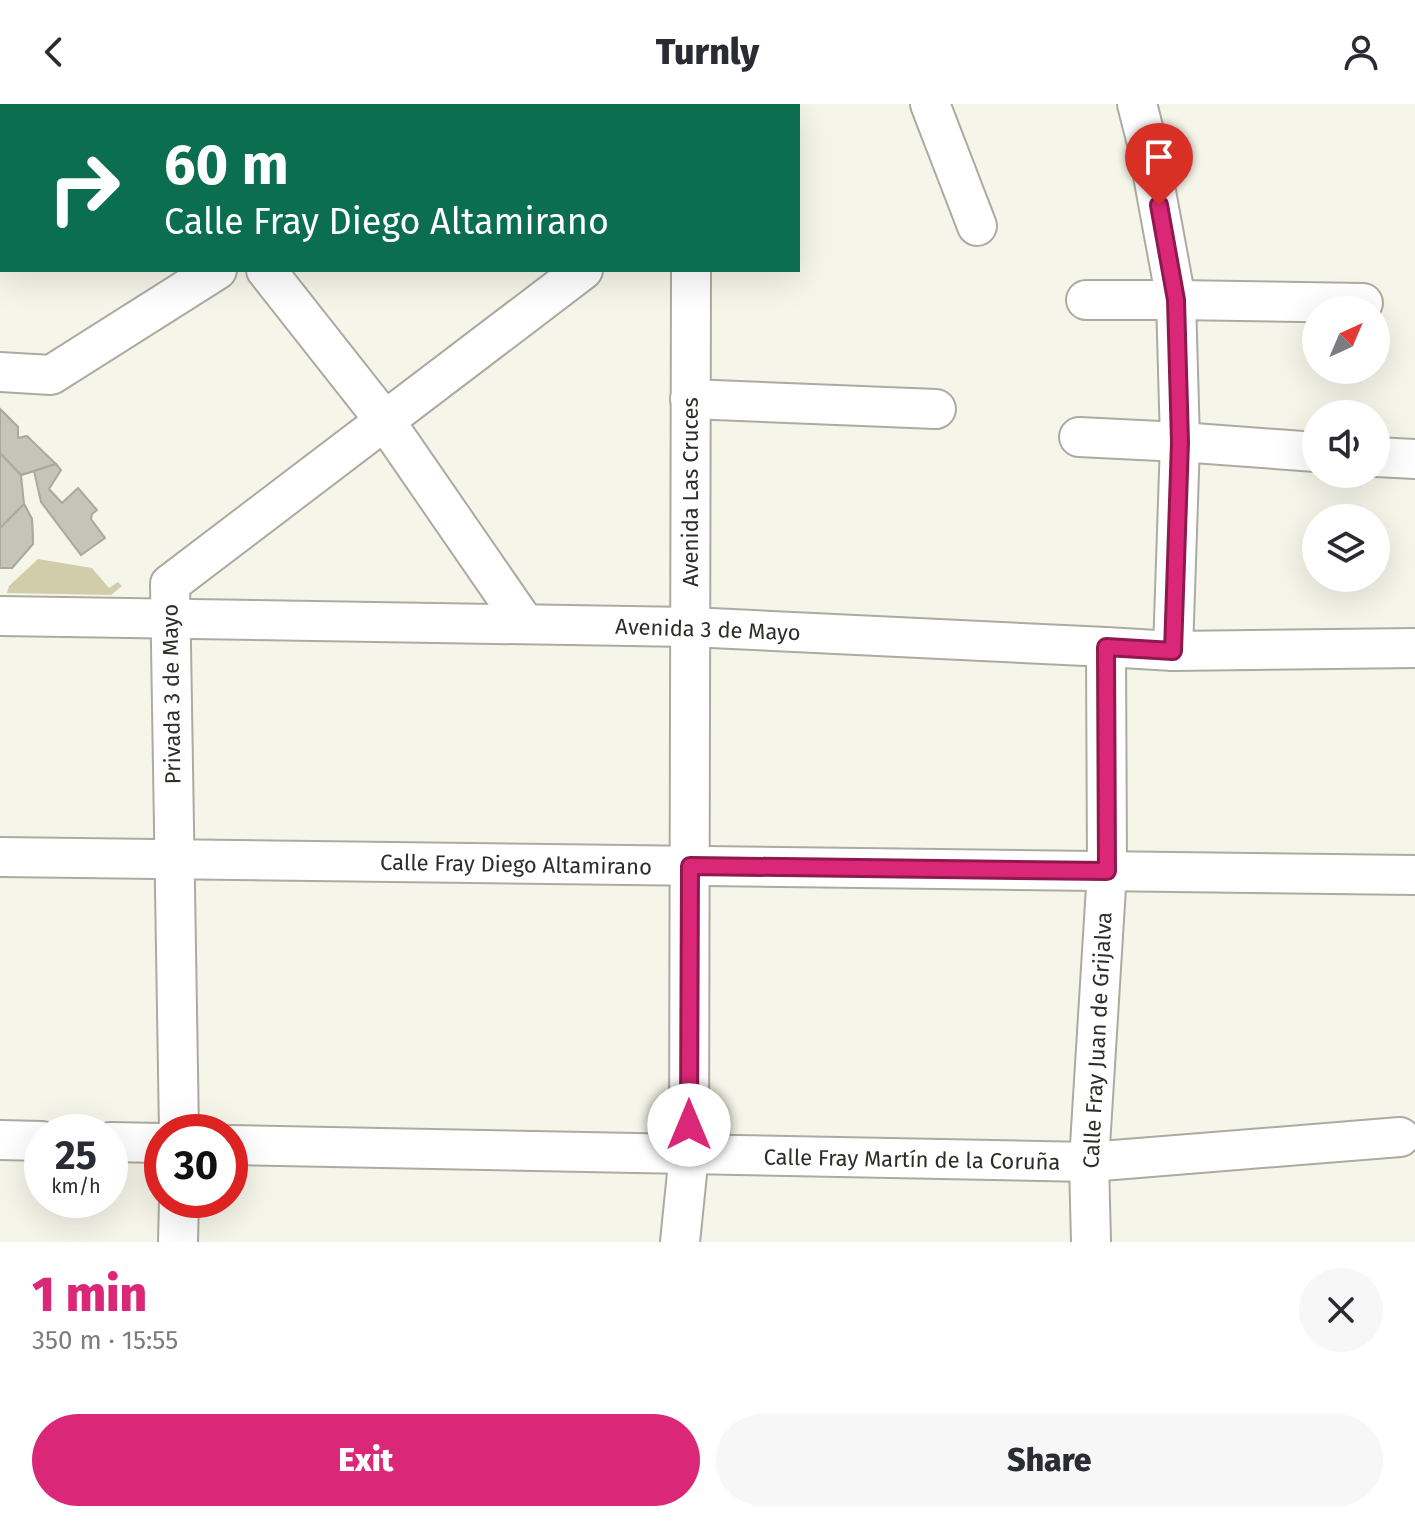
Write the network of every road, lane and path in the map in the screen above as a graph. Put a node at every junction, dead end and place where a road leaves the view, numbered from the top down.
1 (930, 104) edge
2 (1137, 104) edge
3 (977, 226) dead end
4 (214, 272) edge
5 (268, 272) edge
6 (580, 272) edge
7 (691, 272) edge
8 (1086, 300) dead end
9 (1176, 300) junction
10 (1302, 302) edge
11 (0, 372) edge
12 (690, 399) junction
13 (936, 409) dead end
14 (385, 421) junction
15 (1079, 437) dead end
16 (1180, 442) junction
17 (1302, 451) edge
18 (1390, 458) edge
19 (1415, 459) edge
20 (0, 616) edge
21 (169, 618) junction
22 (525, 624) junction
23 (690, 627) junction
24 (1106, 647) junction
25 (1415, 648) edge
26 (1173, 651) junction
27 (0, 857) edge
28 (174, 859) junction
29 (690, 866) junction
30 (1107, 871) junction
31 (1415, 875) edge
32 (179, 1114) edge
33 (1400, 1137) dead end
34 (0, 1140) edge
35 (24, 1141) edge
36 (248, 1145) edge
37 (689, 1154) junction
38 (1089, 1162) junction
39 (179, 1218) edge
40 (178, 1242) edge
41 (680, 1242) edge
42 (1091, 1242) edge

1 - 3 street
2 - 9 street
4 - 11 street
5 - 14 street
6 - 14 street, Privada 3 de Mayo
7 - 12 street, Avenida Las Cruces
8 - 9 street
9 - 10 street
9 - 16 street
12 - 13 street
12 - 23 street, Avenida Las Cruces
14 - 21 street, Privada 3 de Mayo
14 - 22 street
15 - 16 street
16 - 17 street
16 - 26 street
18 - 19 street
20 - 21 street, Avenida 3 de Mayo
21 - 22 street, Avenida 3 de Mayo
21 - 28 street, Privada 3 de Mayo
22 - 23 street, Avenida 3 de Mayo
23 - 24 street, Avenida 3 de Mayo
23 - 29 street, Avenida Las Cruces
24 - 26 street, Avenida 3 de Mayo
24 - 30 street, Calle Fray Juan de Grijalva
25 - 26 street, Avenida 3 de Mayo
27 - 28 street, Calle Fray Diego Altamirano
28 - 29 street, Calle Fray Diego Altamirano
28 - 32 street, Privada 3 de Mayo
29 - 30 street, Calle Fray Diego Altamirano
29 - 37 street, Avenida Las Cruces
30 - 31 street, Calle Fray Diego Altamirano
30 - 38 street, Calle Fray Juan de Grijalva
33 - 38 street, Calle Fray Martín de la Coruña
34 - 35 street
36 - 37 street, Calle Fray Martín de la Coruña
37 - 38 street, Calle Fray Martín de la Coruña
37 - 41 street, Avenida Las Cruces
38 - 42 street, Calle Fray Juan de Grijalva
39 - 40 street

